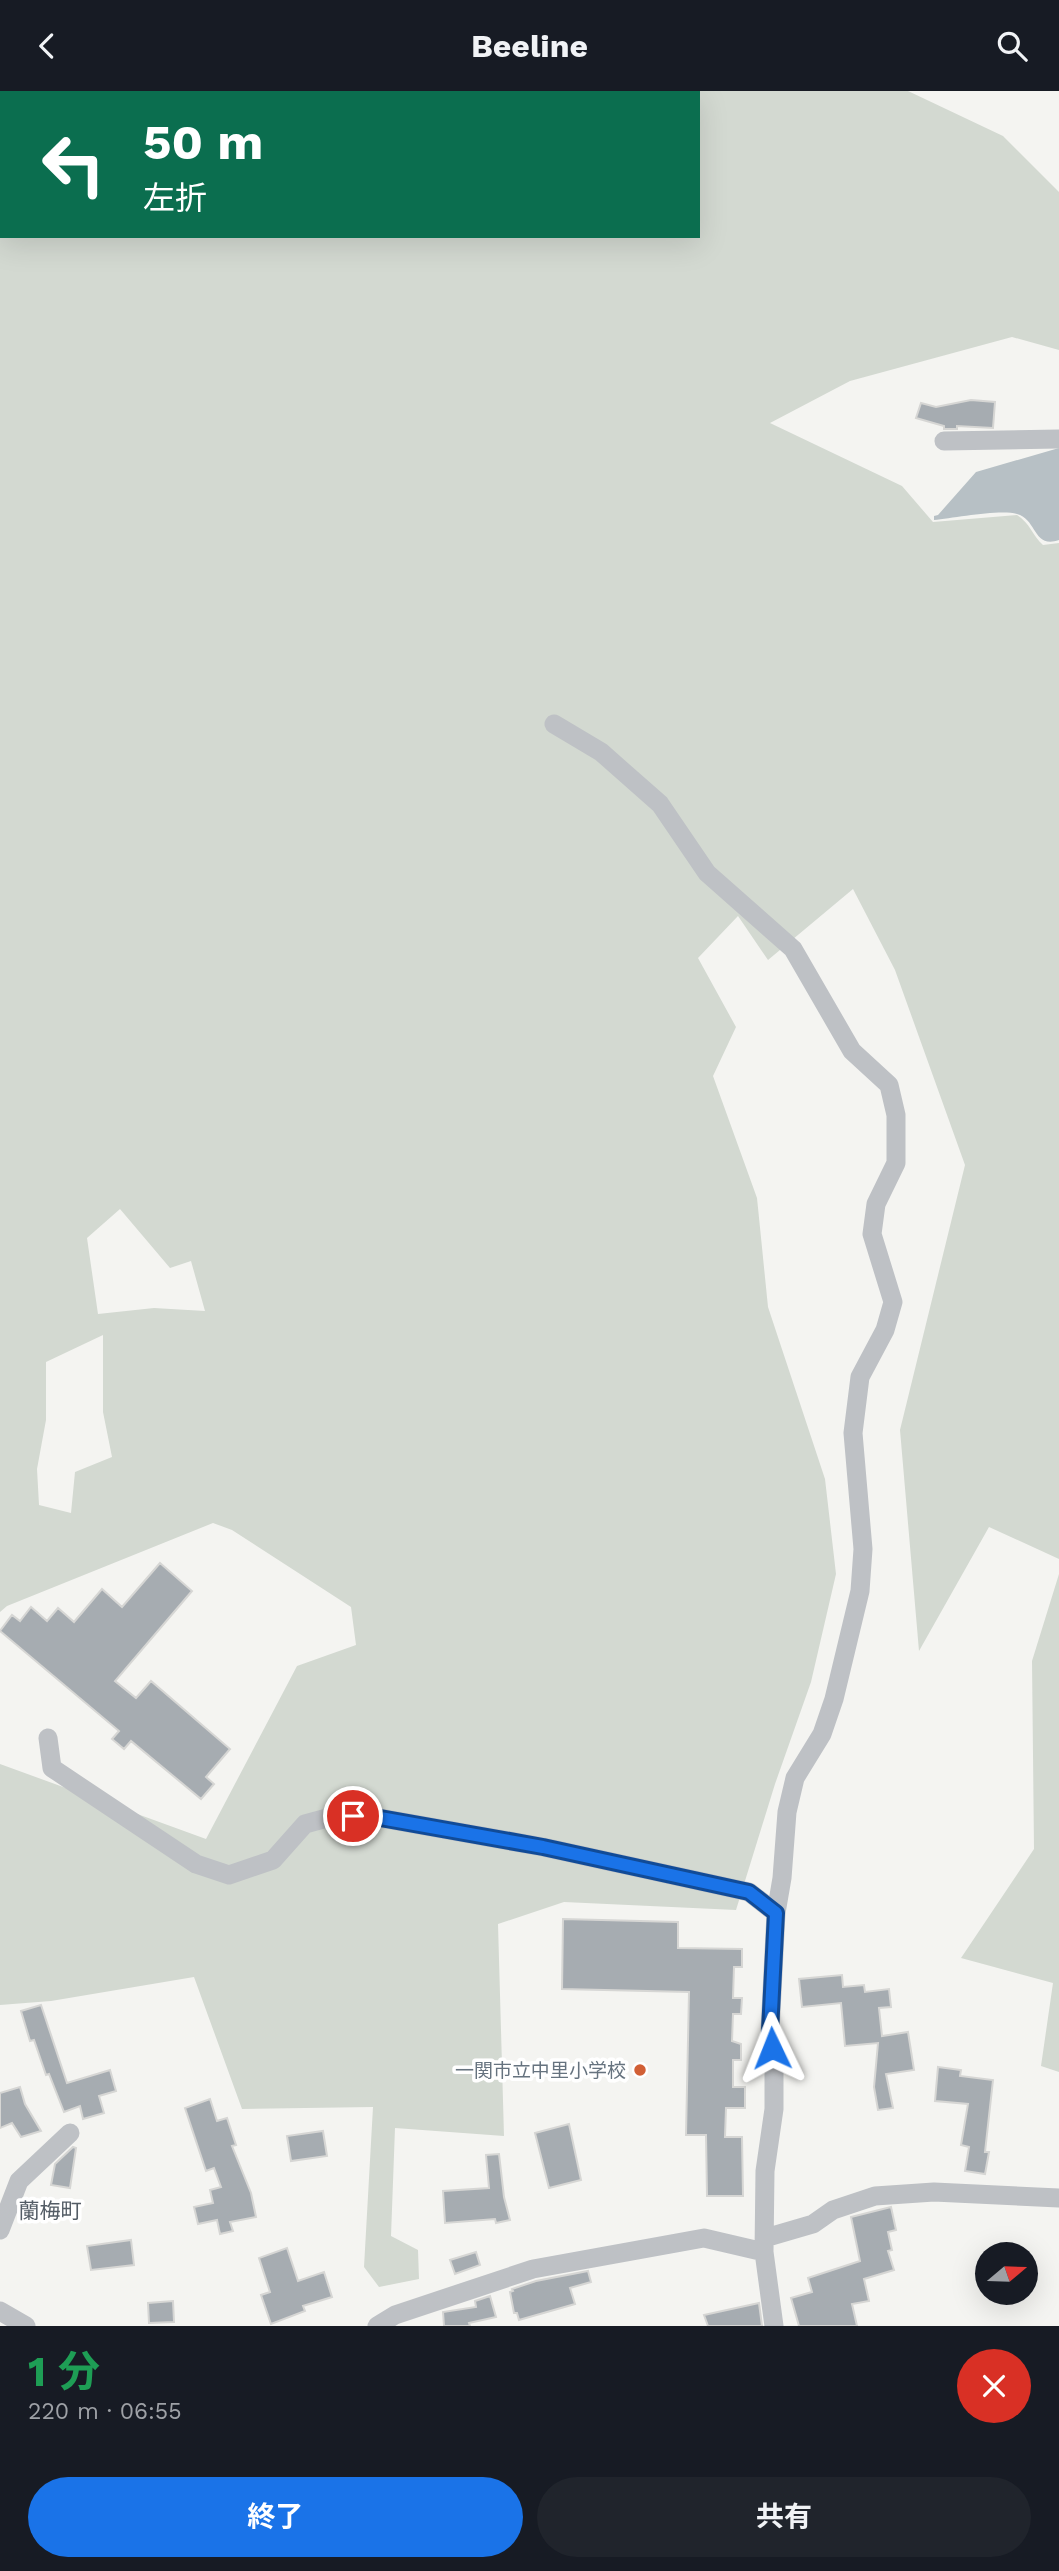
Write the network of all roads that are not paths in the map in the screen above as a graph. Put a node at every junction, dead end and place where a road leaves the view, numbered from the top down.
1 (1059, 439) edge
2 (944, 441) dead end
3 (554, 724) dead end
4 (48, 1738) dead end
5 (776, 1913) junction
6 (70, 2133) dead end
7 (1059, 2198) edge
8 (0, 2230) edge
9 (765, 2245) junction
10 (0, 2311) edge
11 (26, 2326) edge
12 (377, 2326) edge
13 (774, 2326) edge

1 - 2 street
3 - 5 street
4 - 5 street
5 - 9 street
6 - 8 street
7 - 9 street
9 - 12 street
9 - 13 street
10 - 11 street

